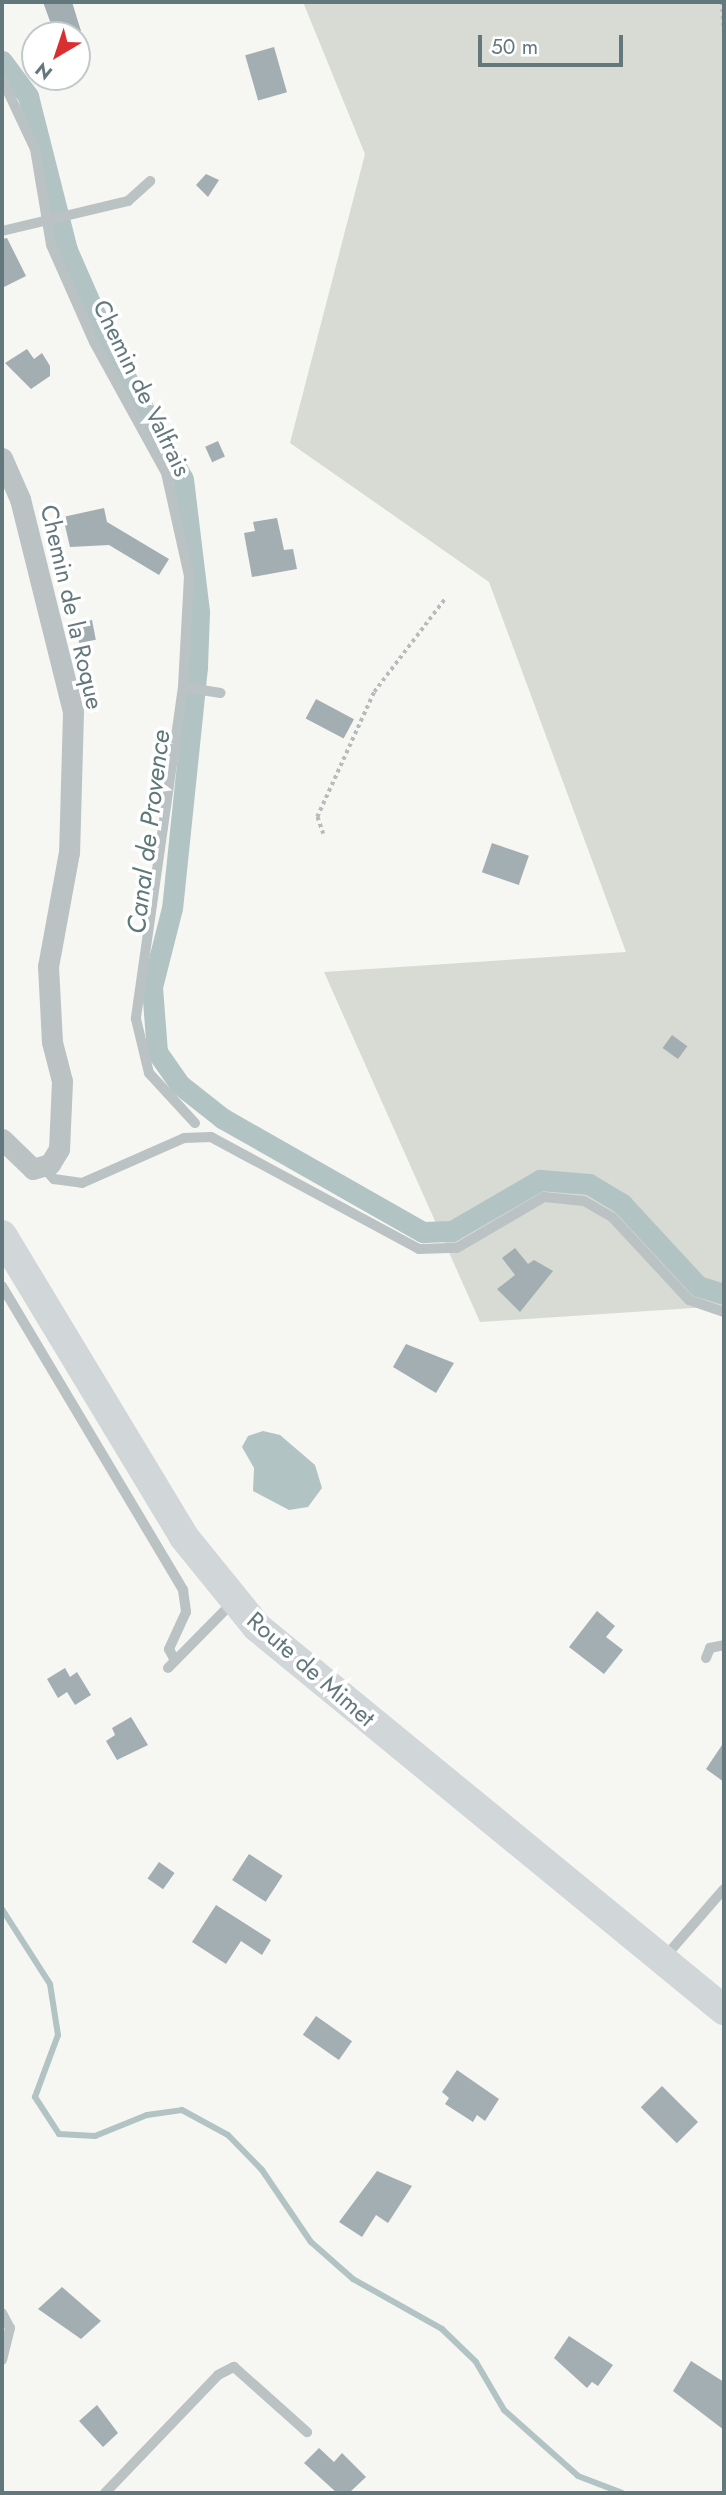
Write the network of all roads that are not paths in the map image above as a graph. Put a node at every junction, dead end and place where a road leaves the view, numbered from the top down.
1 (2, 79) edge
2 (150, 181) dead end
3 (53, 223) junction
4 (2, 231) edge
5 (2, 458) edge
6 (185, 687) junction
7 (221, 693) dead end
8 (195, 1123) dead end
9 (2, 1139) edge
10 (44, 1168) junction
11 (2, 1235) edge
12 (2, 1286) edge
13 (724, 1312) edge
14 (234, 1601) junction
15 (724, 1645) edge
16 (706, 1658) dead end
17 (724, 1889) edge
18 (662, 1960) junction
19 (724, 2010) edge
20 (2, 2313) edge
21 (2, 2360) edge
22 (307, 2432) dead end
23 (104, 2493) edge

1 - 3 lane, Chemin de Valfrais
2 - 3 lane
3 - 4 lane
3 - 6 lane, Chemin de Valfrais
5 - 10 street, Chemin de la Roque
6 - 7 lane
6 - 8 lane, Chemin de Valfrais
9 - 10 street
10 - 13 lane
11 - 14 main road, Route de Mimet
12 - 14 lane
14 - 18 main road, Route de Mimet
15 - 16 lane
17 - 18 lane
18 - 19 main road, Route de Mimet
20 - 21 lane
22 - 23 lane

